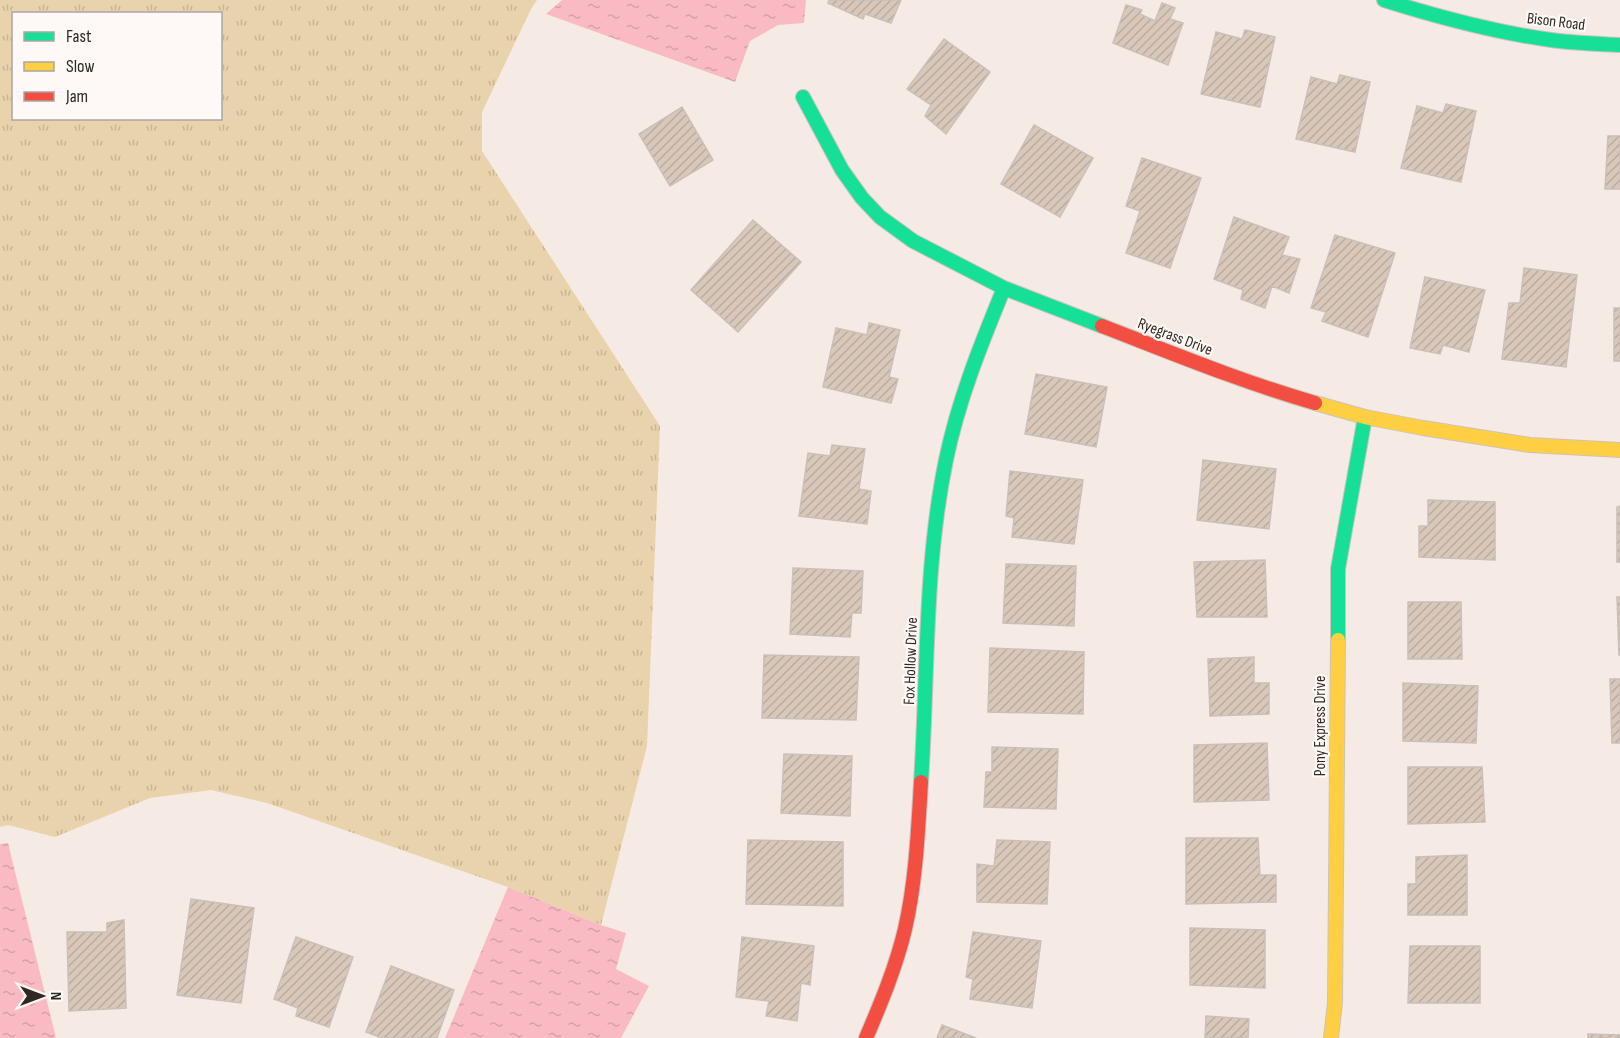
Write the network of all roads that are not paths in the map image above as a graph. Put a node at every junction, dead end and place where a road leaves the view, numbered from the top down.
1 (1384, 0) edge
2 (1620, 45) edge
3 (803, 97) dead end
4 (1004, 288) junction
5 (1365, 417) junction
6 (1620, 450) edge
7 (866, 1038) edge
8 (1331, 1038) edge

1 - 2 street, Bison Road
3 - 4 street, Ryegrass Drive
4 - 5 street, Ryegrass Drive
4 - 7 street, Fox Hollow Drive
5 - 6 street, Ryegrass Drive
5 - 8 street, Pony Express Drive

